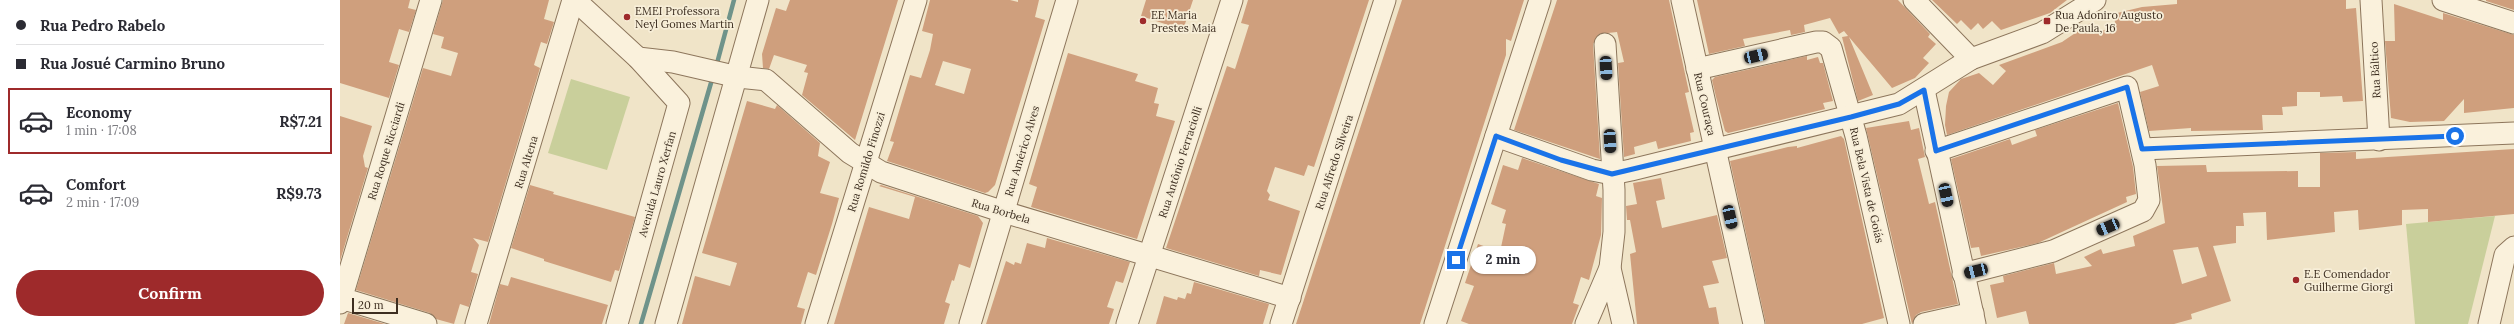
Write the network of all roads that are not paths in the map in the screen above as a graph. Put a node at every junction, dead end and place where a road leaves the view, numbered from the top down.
1 (431, 0) edge
2 (574, 0) edge
3 (758, 0) edge
4 (916, 0) edge
5 (1067, 0) edge
6 (1232, 0) edge
7 (1385, 0) edge
8 (1540, 0) edge
9 (1682, 0) edge
10 (1914, 0) edge
11 (2094, 0) edge
12 (2371, 0) edge
13 (2443, 0) edge
14 (2514, 23) edge
15 (1605, 44) dead end
16 (638, 58) junction
17 (1971, 60) junction
18 (1697, 69) junction
19 (738, 77) junction
20 (1924, 90) junction
21 (1851, 117) junction
22 (2514, 133) edge
23 (1496, 136) junction
24 (2379, 140) junction
25 (1715, 149) junction
26 (2142, 149) junction
27 (1936, 151) junction
28 (865, 163) junction
29 (1612, 174) junction
30 (1004, 212) junction
31 (2514, 247) edge
32 (1150, 255) junction
33 (1610, 268) junction
34 (1963, 274) junction
35 (1290, 298) junction
36 (341, 301) edge
37 (1974, 319) edge
38 (426, 324) edge
39 (476, 324) edge
40 (617, 324) edge
41 (666, 324) edge
42 (816, 324) edge
43 (970, 324) edge
44 (1127, 324) edge
45 (1282, 324) edge
46 (1435, 324) edge
47 (1586, 324) edge
48 (1623, 324) edge
49 (1754, 324) edge
50 (1899, 324) edge
51 (1924, 324) edge
52 (2489, 324) edge

1 - 36 street, Rua Roque Ricciardi
2 - 16 street
2 - 39 street, Rua Altena
3 - 19 street
4 - 28 street, Rua Romildo Finozzi
5 - 30 street, Rua Américo Alves
6 - 32 street, Rua Antônio Ferraciolli
7 - 35 street, Rua Alfredo Silveira
8 - 23 street
9 - 18 street, Rua Couraça
10 - 17 street
11 - 17 street
12 - 24 street, Rua Báltico
13 - 14 street
15 - 29 street
16 - 19 street, Rua Borbela
16 - 40 street, Avenida Lauro Xerfan
17 - 20 street
18 - 21 street, Rua Bela Vista de Goiás
18 - 25 street, Rua Couraça
19 - 28 street, Rua Borbela
19 - 41 street
20 - 21 street
20 - 27 street
21 - 25 street
21 - 50 street, Rua Bela Vista de Goiás
22 - 24 street
23 - 29 street
23 - 46 street
24 - 26 street
25 - 29 street
25 - 49 street, Rua Couraça
26 - 27 street
26 - 34 street
27 - 34 street
28 - 30 street, Rua Borbela
28 - 42 street, Rua Romildo Finozzi
29 - 33 street
30 - 32 street, Rua Borbela
30 - 43 street, Rua Américo Alves
31 - 52 street
32 - 35 street, Rua Borbela
32 - 44 street, Rua Antônio Ferraciolli
33 - 47 street
33 - 48 street
34 - 37 street
35 - 45 street, Rua Alfredo Silveira
36 - 38 street
37 - 51 street

